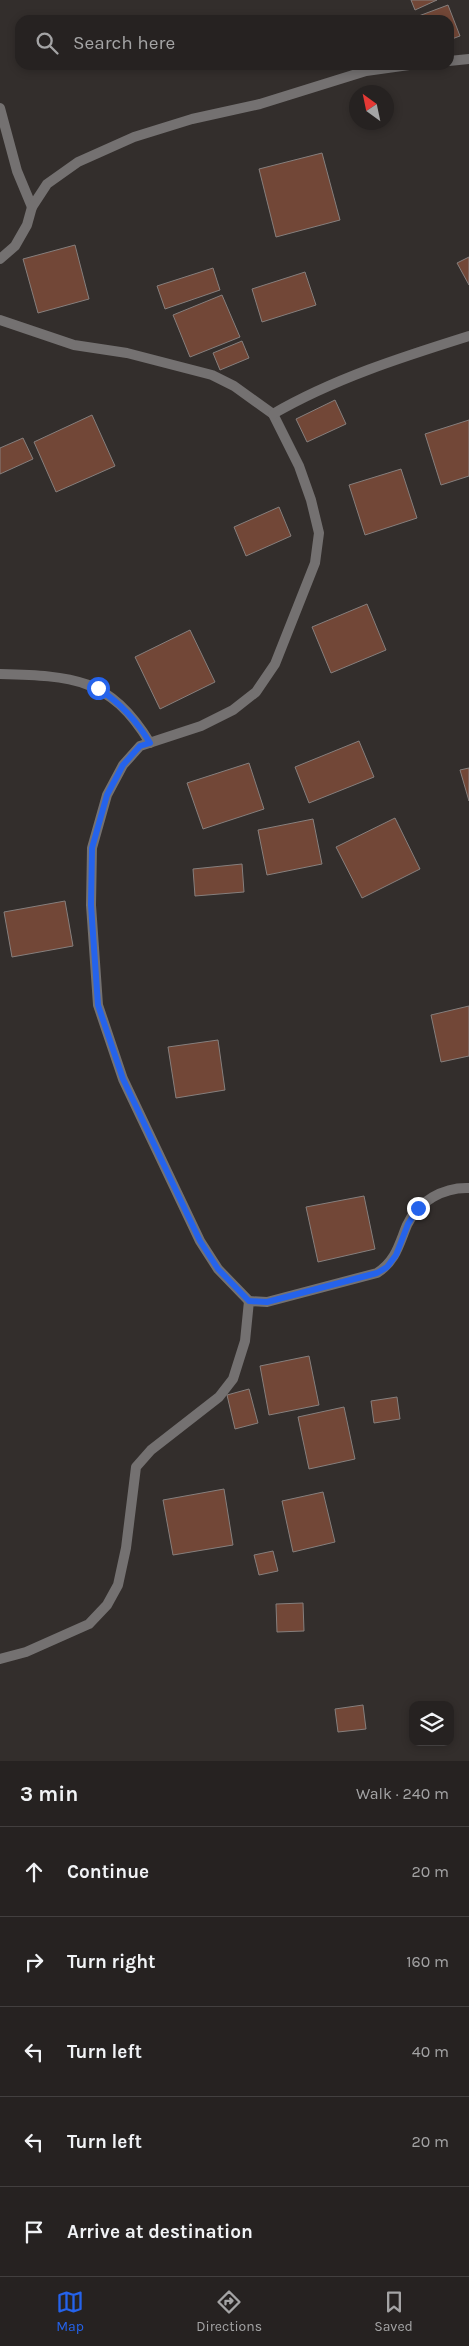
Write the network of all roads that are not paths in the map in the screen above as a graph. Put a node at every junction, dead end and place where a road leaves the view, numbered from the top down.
1 (469, 60) edge
2 (454, 61) edge
3 (373, 70) edge
4 (0, 108) edge
5 (32, 207) junction
6 (0, 259) edge
7 (0, 320) edge
8 (469, 336) edge
9 (273, 414) junction
10 (0, 674) edge
11 (150, 743) junction
12 (469, 1188) edge
13 (249, 1301) junction
14 (0, 1659) edge

1 - 2 street
3 - 5 street
4 - 5 street
5 - 6 street
7 - 9 street
8 - 9 street
9 - 11 street
10 - 11 street
11 - 13 street
12 - 13 street
13 - 14 street

